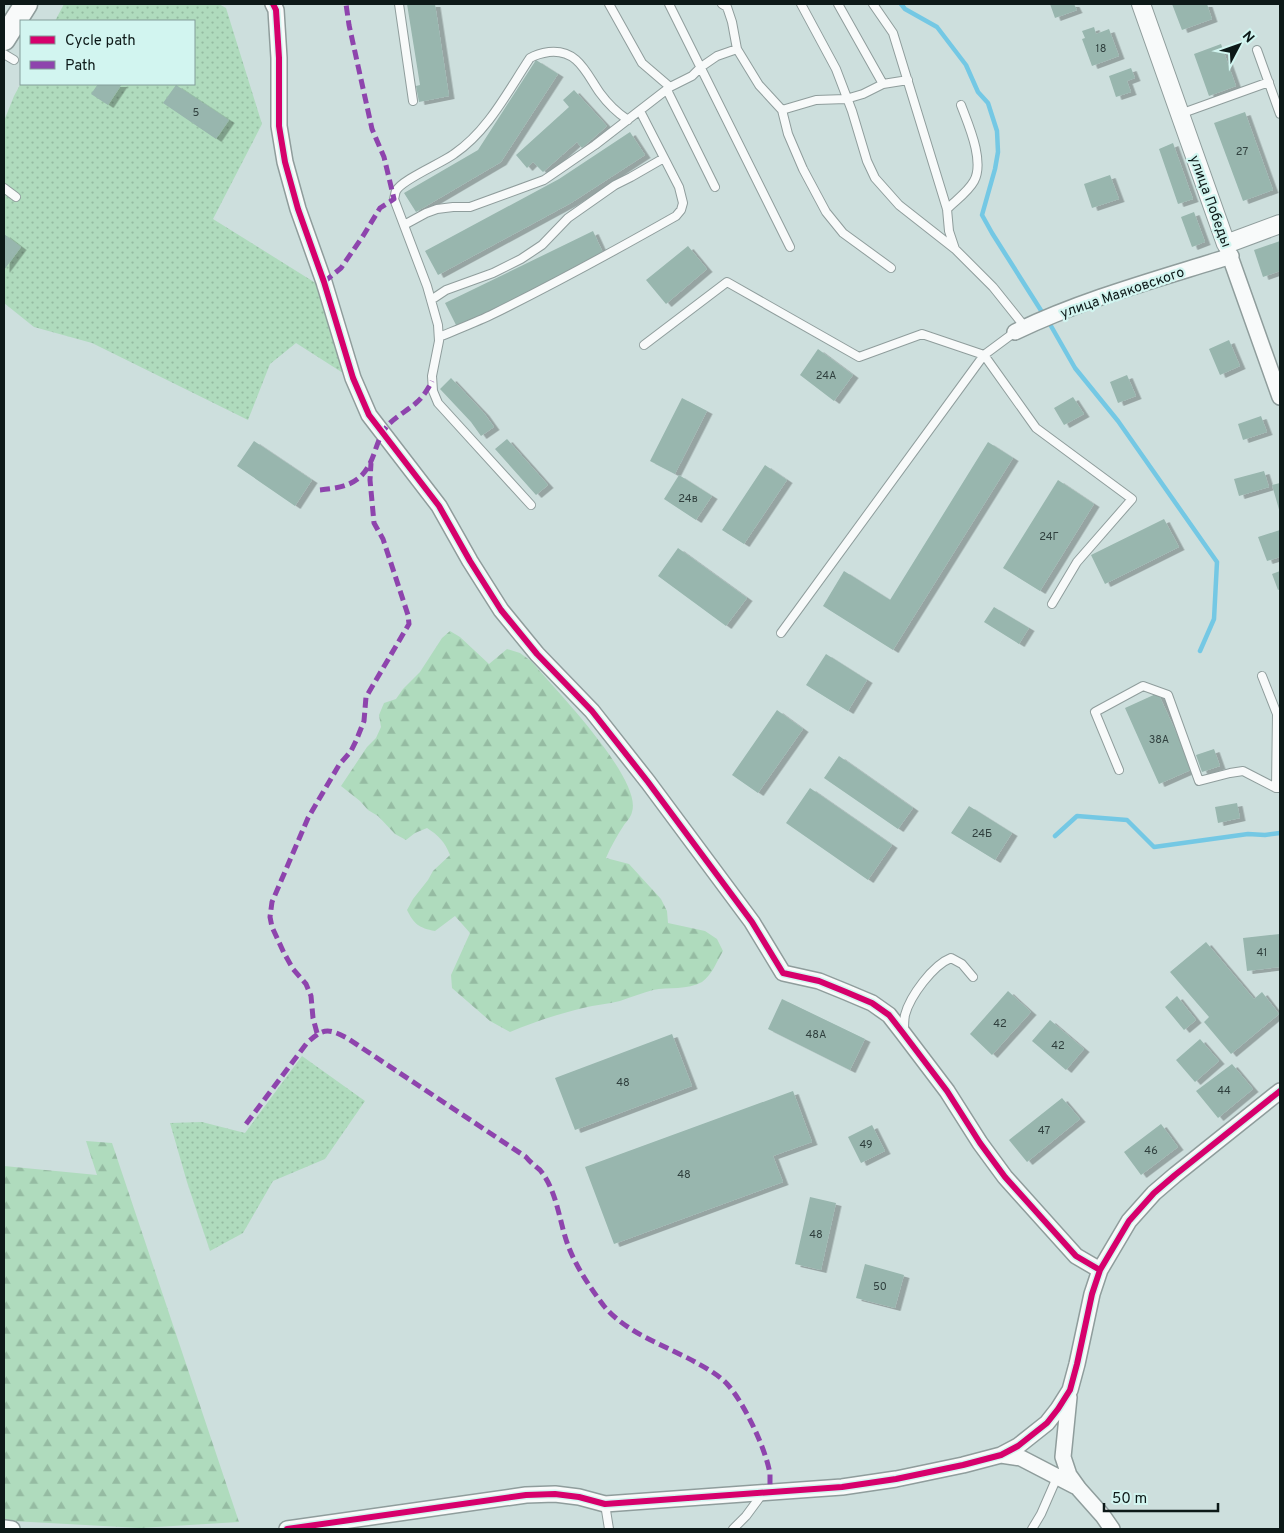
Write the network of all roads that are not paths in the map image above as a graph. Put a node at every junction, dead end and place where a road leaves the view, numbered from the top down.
1 (26, 4) edge
2 (273, 4) edge
3 (399, 4) edge
4 (609, 4) edge
5 (669, 4) edge
6 (722, 4) edge
7 (801, 4) edge
8 (838, 4) edge
9 (873, 4) edge
10 (1140, 4) edge
11 (4, 39) edge
12 (737, 49) junction
13 (1257, 50) dead end
14 (4, 54) edge
15 (14, 60) dead end
16 (701, 67) junction
17 (908, 80) junction
18 (1269, 82) junction
19 (883, 84) junction
20 (669, 89) junction
21 (846, 99) junction
22 (412, 102) dead end
23 (961, 105) dead end
24 (782, 110) junction
25 (640, 111) junction
26 (1180, 114) junction
27 (1280, 114) edge
28 (628, 120) junction
29 (664, 158) junction
30 (715, 186) dead end
31 (4, 188) edge
32 (16, 197) dead end
33 (947, 209) junction
34 (1280, 224) edge
35 (404, 225) junction
36 (790, 247) dead end
37 (955, 248) junction
38 (1228, 250) junction
39 (891, 268) dead end
40 (431, 300) junction
41 (1020, 329) junction
42 (439, 337) junction
43 (644, 345) dead end
44 (984, 356) junction
45 (1280, 398) edge
46 (531, 505) dead end
47 (1052, 604) dead end
48 (781, 633) dead end
49 (1262, 676) dead end
50 (1119, 770) dead end
51 (1278, 788) edge
52 (973, 977) dead end
53 (904, 1033) junction
54 (1275, 1095) edge
55 (1100, 1270) junction
56 (1070, 1390) junction
57 (1001, 1456) junction
58 (1063, 1457) junction
59 (1058, 1476) junction
60 (1079, 1488) junction
61 (763, 1493) junction
62 (606, 1504) junction
63 (4, 1528) edge
64 (12, 1529) edge
65 (286, 1529) edge
66 (608, 1529) edge
67 (733, 1529) edge
68 (1032, 1529) edge
69 (1112, 1529) edge

1 - 11 main road
2 - 53 street
3 - 22 lane
4 - 20 lane
5 - 16 lane
6 - 12 lane
7 - 21 lane
8 - 19 lane
9 - 17 lane
10 - 26 street, улица Победы
12 - 16 lane
12 - 24 lane
13 - 18 lane
14 - 15 lane
16 - 20 lane
16 - 36 lane
17 - 19 lane
17 - 33 lane
18 - 26 lane
18 - 27 lane
19 - 21 lane
20 - 25 lane
20 - 30 lane
21 - 24 lane
21 - 37 lane
23 - 33 lane
24 - 39 lane
25 - 28 lane
25 - 29 lane
26 - 38 street, улица Победы
28 - 35 lane
28 - 35 lane
29 - 40 lane
29 - 42 lane
31 - 32 lane
33 - 37 lane
34 - 38 street, улица Маяковского
35 - 40 lane
37 - 41 lane
38 - 41 street, улица Маяковского
38 - 45 street, улица Победы
40 - 42 lane
41 - 44 lane
42 - 46 lane
43 - 44 lane
44 - 47 lane
44 - 48 lane
49 - 51 lane
50 - 51 lane
52 - 53 lane
53 - 55 street
54 - 55 street
55 - 56 street
56 - 57 street
56 - 58 street
57 - 59 street
57 - 61 street
58 - 59 lane
58 - 60 street
59 - 60 street
59 - 68 lane
60 - 69 street
61 - 62 street
61 - 67 lane
62 - 65 street
62 - 66 lane
63 - 64 street

